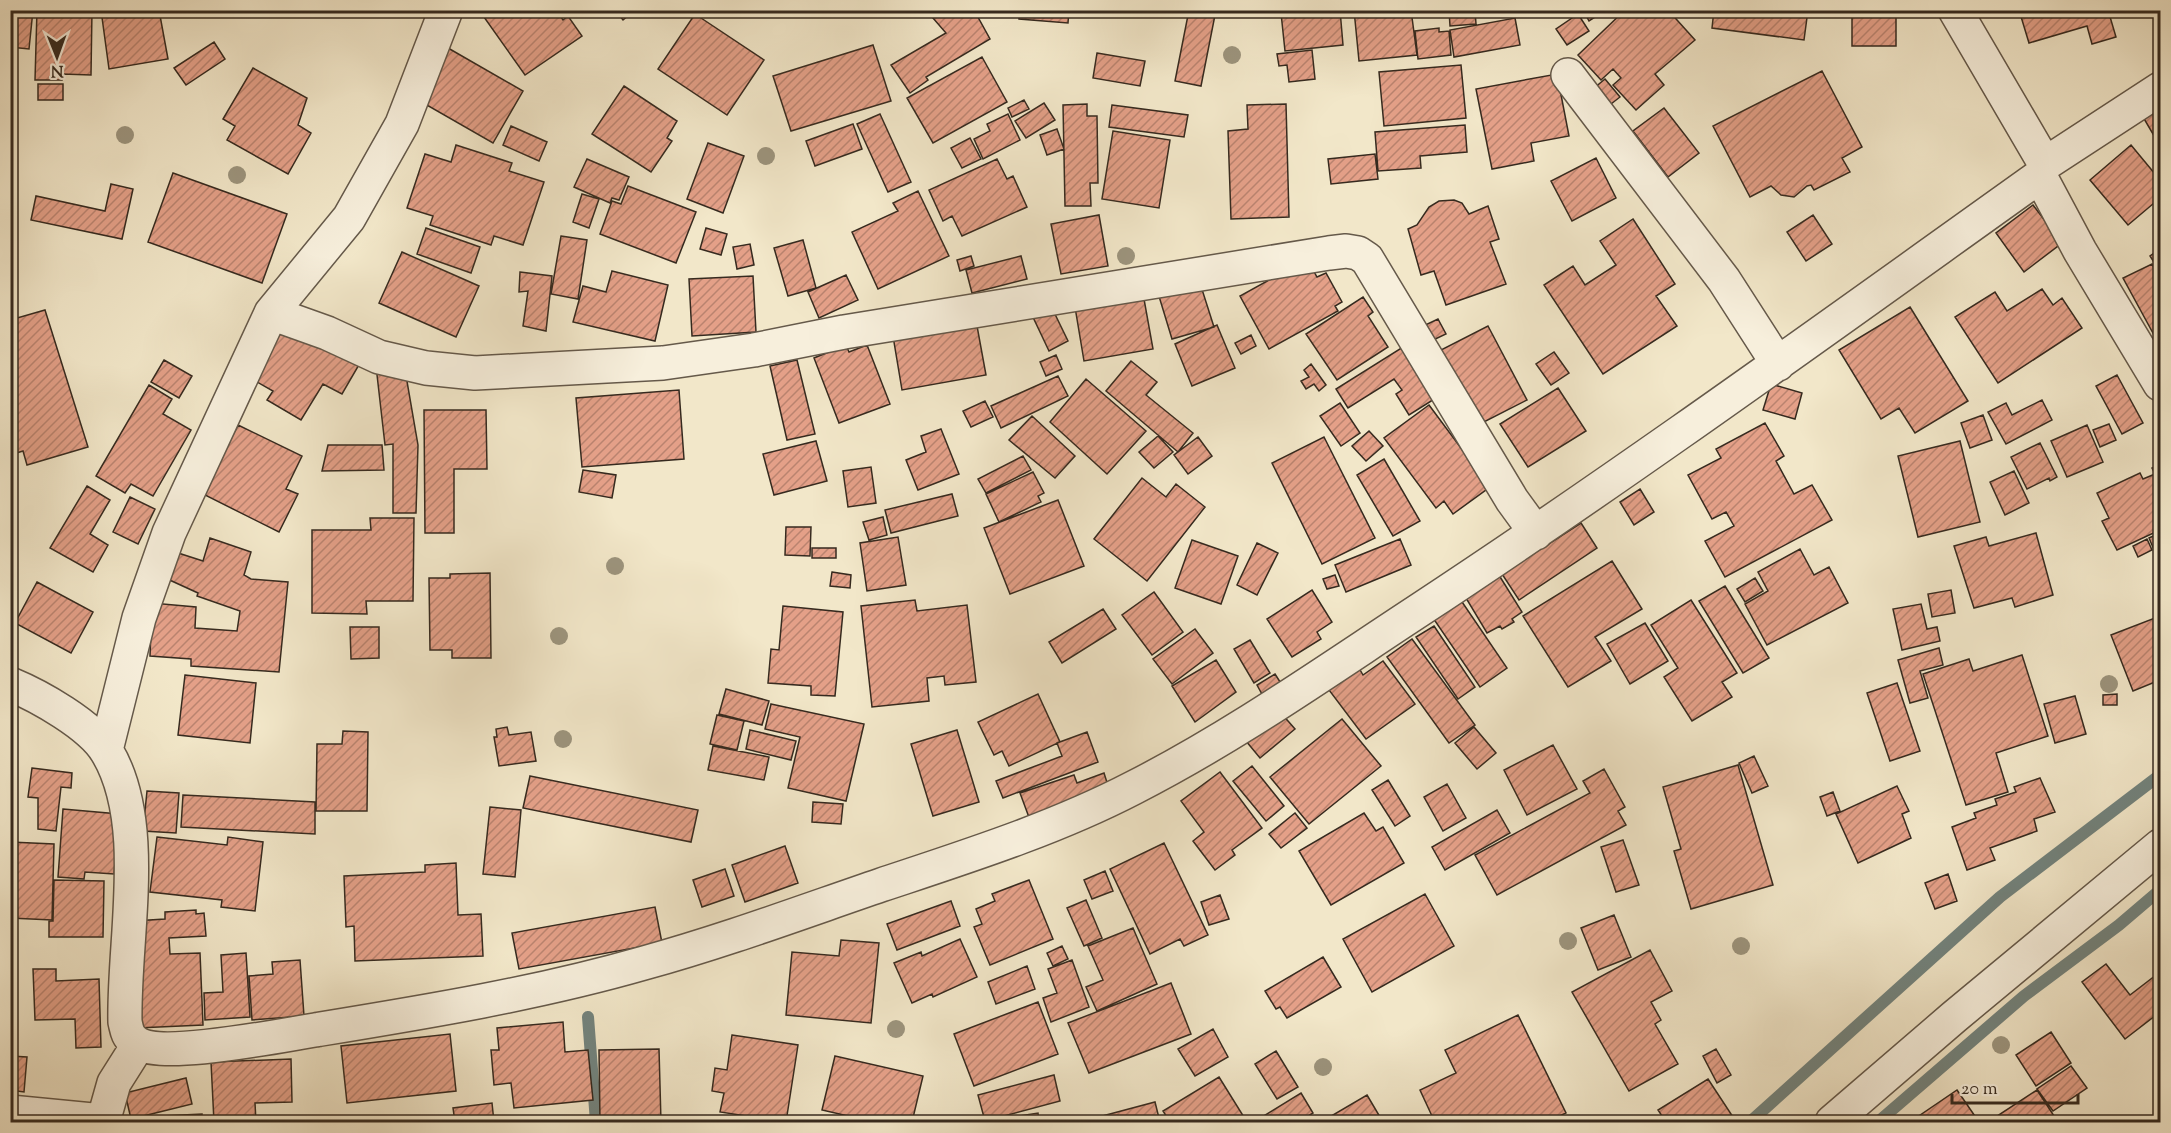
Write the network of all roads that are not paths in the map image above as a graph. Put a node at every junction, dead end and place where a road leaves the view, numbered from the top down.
1 (446, 10) edge
2 (1955, 10) edge
3 (1568, 75) dead end
4 (2160, 89) edge
5 (2042, 170) junction
6 (271, 313) junction
7 (1778, 364) junction
8 (2160, 384) edge
9 (1536, 533) junction
10 (10, 684) edge
11 (106, 750) junction
12 (2160, 846) edge
13 (138, 1045) junction
14 (10, 1112) edge
15 (103, 1122) edge
16 (1832, 1122) edge

1 - 6 street
2 - 5 street
3 - 7 street
4 - 5 street
5 - 7 street
5 - 8 street
6 - 9 street
6 - 11 street
7 - 9 street
9 - 13 street
10 - 11 street
11 - 13 street
12 - 16 street
13 - 15 street
14 - 15 street

